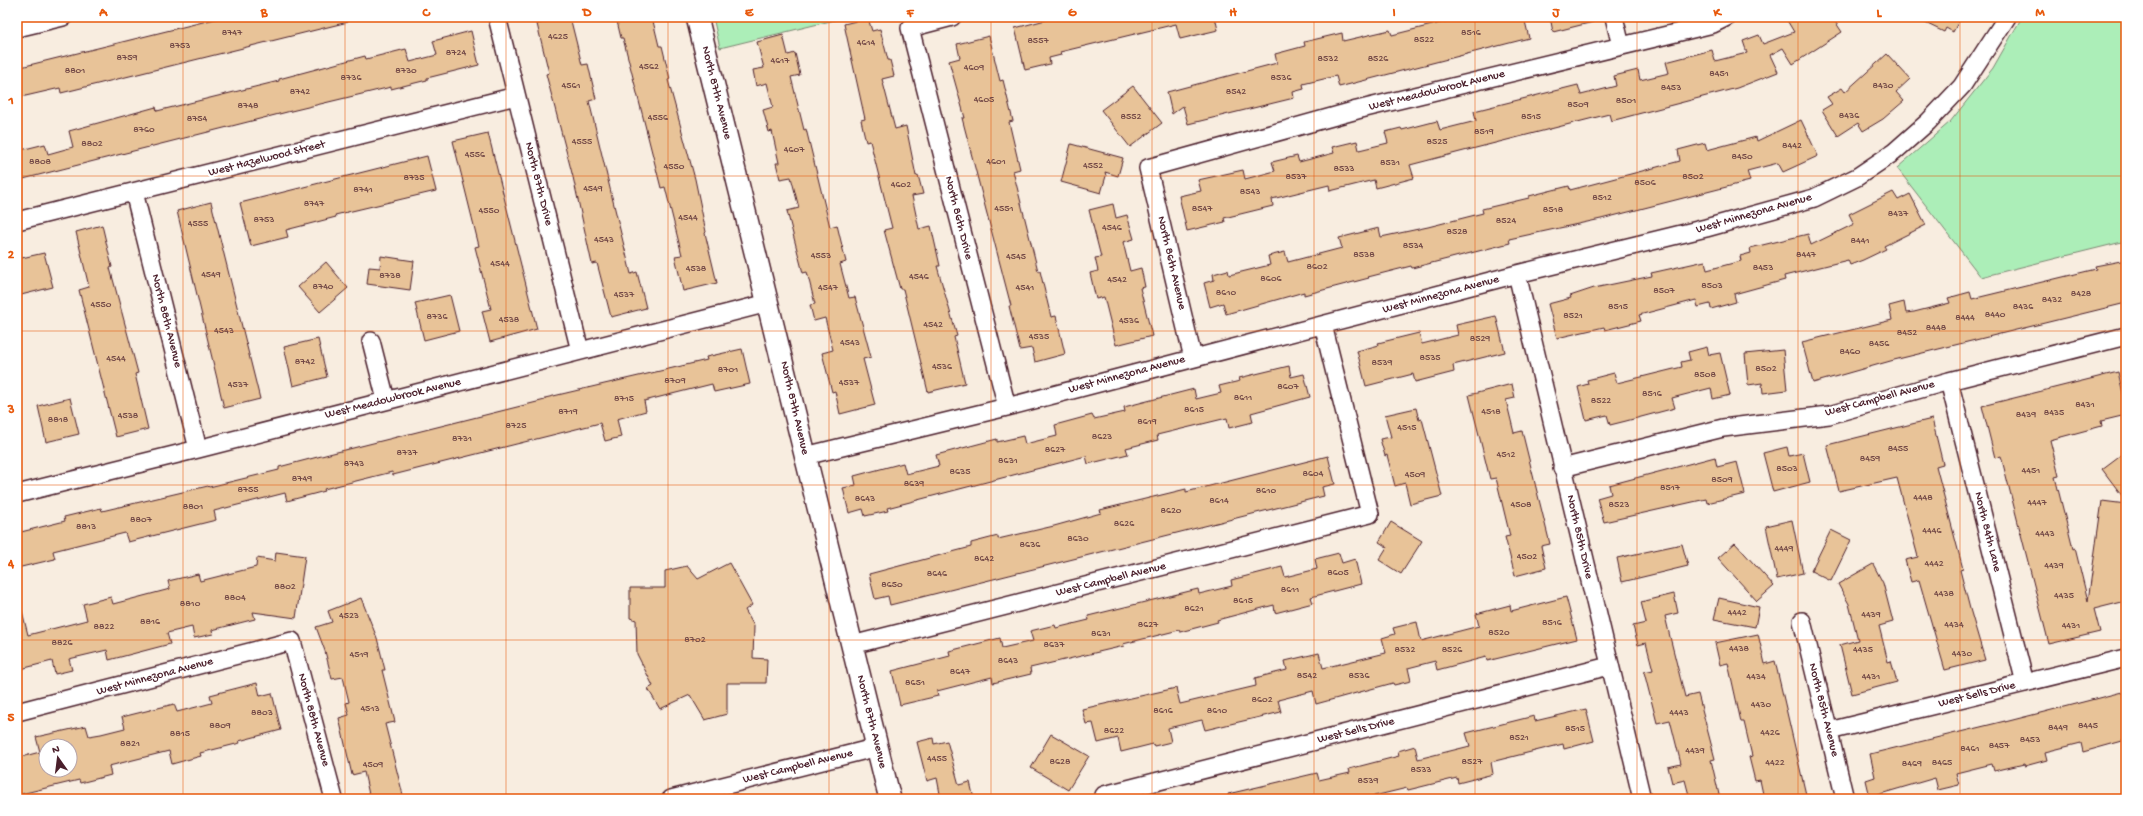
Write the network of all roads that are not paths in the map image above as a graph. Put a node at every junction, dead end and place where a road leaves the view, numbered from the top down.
1 (63, 17) edge
2 (497, 17) edge
3 (697, 17) edge
4 (952, 17) edge
5 (1614, 17) edge
6 (1727, 17) edge
7 (2007, 17) edge
8 (17, 28) edge
9 (1621, 46) junction
10 (516, 96) junction
11 (1148, 168) joint
12 (134, 192) junction
13 (17, 221) edge
14 (1517, 274) junction
15 (768, 303) junction
16 (1323, 325) junction
17 (2126, 336) edge
18 (371, 341) dead end
19 (580, 351) junction
20 (1193, 358) junction
21 (1949, 380) junction
22 (386, 400) junction
23 (1007, 407) junction
24 (198, 449) junction
25 (805, 456) junction
26 (1562, 468) junction
27 (17, 494) edge
28 (1802, 621) dead end
29 (292, 641) joint
30 (852, 645) junction
31 (2126, 658) edge
32 (1609, 666) junction
33 (2025, 683) junction
34 (17, 712) edge
35 (1829, 731) junction
36 (878, 747) junction
37 (1104, 797) edge
38 (334, 799) edge
39 (671, 799) edge
40 (890, 799) edge
41 (1642, 799) edge
42 (1845, 799) edge

1 - 8 street
2 - 10 street, North 87th Drive
3 - 15 street, North 87th Avenue
4 - 23 street, North 86th Drive
5 - 9 street
6 - 9 street, West Meadowbrook Avenue
7 - 14 street, West Minnezona Avenue
9 - 11 street, West Meadowbrook Avenue
10 - 12 street, West Hazelwood Street
10 - 19 street, North 87th Drive
11 - 20 street, North 86th Avenue
12 - 13 street, West Hazelwood Street
12 - 24 street, North 88th Avenue
14 - 16 street, West Minnezona Avenue
14 - 26 street, North 85th Drive
15 - 19 street, West Meadowbrook Avenue
15 - 25 street, North 87th Avenue
16 - 20 street, West Minnezona Avenue
16 - 30 street, West Campbell Avenue
17 - 21 street, West Campbell Avenue
18 - 22 street
19 - 22 street, West Meadowbrook Avenue
20 - 23 street, West Minnezona Avenue
21 - 26 street, West Campbell Avenue
21 - 33 street, North 84th Lane
22 - 24 street, West Meadowbrook Avenue
23 - 25 street, West Minnezona Avenue
24 - 27 street, West Meadowbrook Avenue
25 - 30 street, North 87th Avenue
26 - 32 street, North 85th Drive
28 - 35 street, North 85th Avenue
29 - 34 street, West Minnezona Avenue
29 - 38 street, North 88th Avenue
30 - 36 street, North 87th Avenue
31 - 33 street, West Sells Drive
32 - 37 street, West Sells Drive
32 - 41 street, North 85th Drive
33 - 35 street, West Sells Drive
35 - 42 street, North 85th Avenue
36 - 39 street, West Campbell Avenue
36 - 40 street, North 87th Avenue

